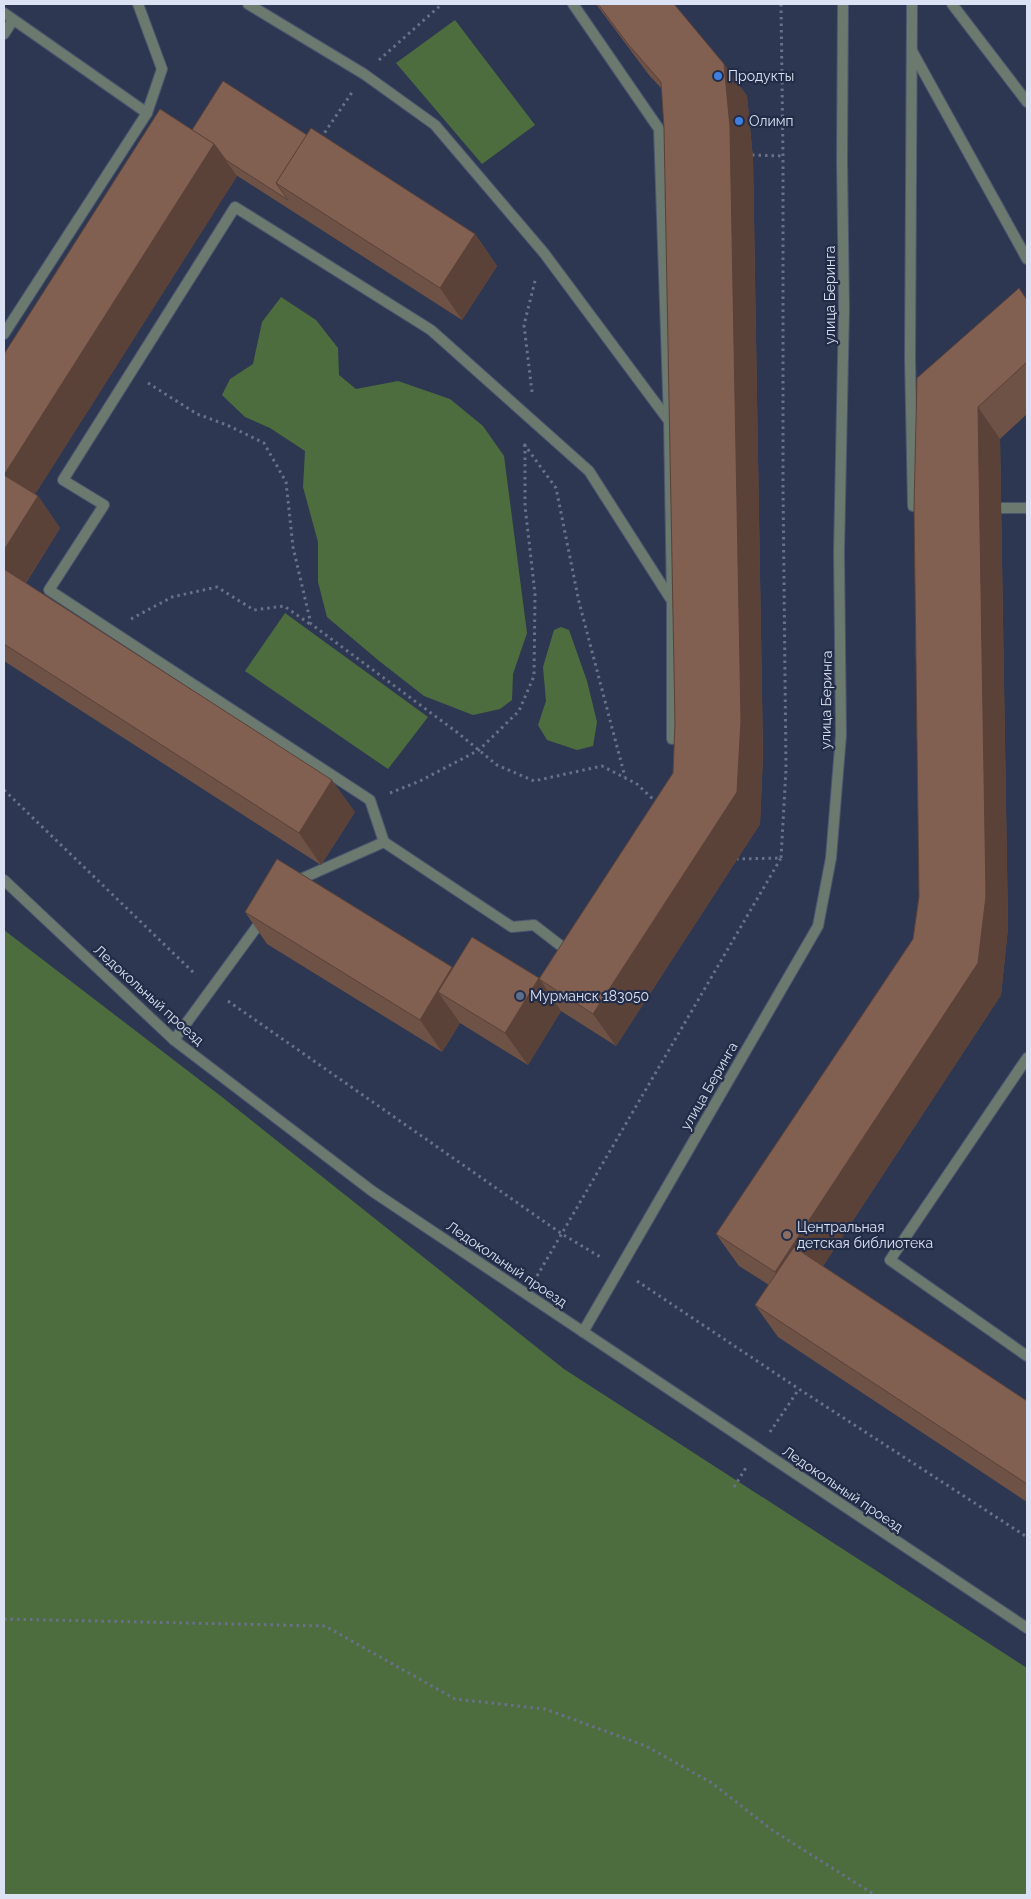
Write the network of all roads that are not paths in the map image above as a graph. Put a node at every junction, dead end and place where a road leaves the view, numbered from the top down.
1 (138, 4) edge
2 (248, 4) edge
3 (573, 4) edge
4 (843, 4) edge
5 (912, 4) edge
6 (952, 4) edge
7 (4, 13) edge
8 (13, 20) junction
9 (4, 34) edge
10 (912, 50) junction
11 (1027, 102) edge
12 (147, 114) junction
13 (1027, 259) edge
14 (4, 334) edge
15 (669, 421) junction
16 (937, 508) edge
17 (1002, 508) dead end
18 (1027, 508) edge
19 (672, 601) junction
20 (672, 739) edge
21 (384, 842) junction
22 (4, 880) edge
23 (288, 884) edge
24 (272, 906) edge
25 (576, 933) edge
26 (174, 1040) junction
27 (1027, 1058) edge
28 (583, 1332) junction
29 (1027, 1356) edge
30 (1027, 1628) edge

1 - 12 street
2 - 15 street
3 - 15 street
4 - 28 street, улица Беринга
5 - 10 street
6 - 11 street
7 - 8 street
8 - 9 street
8 - 12 street
10 - 13 street
10 - 16 street
12 - 14 street
15 - 19 street
17 - 18 street
19 - 20 street
19 - 21 street
21 - 23 street
21 - 25 street
22 - 26 street, Ледокольный проезд
24 - 26 street
26 - 28 street, Ледокольный проезд
27 - 29 street
28 - 30 street, Ледокольный проезд

